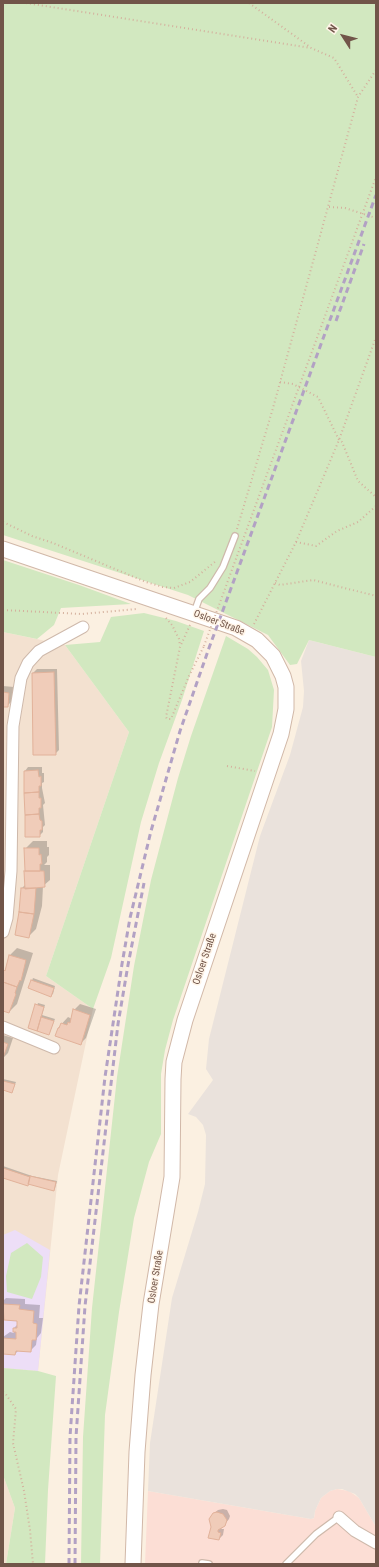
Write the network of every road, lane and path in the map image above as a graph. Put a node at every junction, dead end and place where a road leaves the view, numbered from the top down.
1 (26, 3) edge
2 (249, 3) edge
3 (312, 48) junction
4 (376, 70) edge
5 (358, 97) junction
6 (376, 177) edge
7 (328, 207) junction
8 (376, 218) edge
9 (376, 337) edge
10 (280, 382) junction
11 (339, 440) junction
12 (376, 497) edge
13 (376, 506) edge
14 (3, 522) edge
15 (234, 536) joint
16 (296, 542) junction
17 (3, 549) edge
18 (228, 558) junction
19 (275, 583) junction
20 (376, 596) edge
21 (138, 609) dead end
22 (3, 610) edge
23 (171, 616) dead end
24 (193, 617) junction
25 (205, 626) dead end
26 (83, 628) dead end
27 (211, 629) dead end
28 (248, 635) junction
29 (180, 647) junction
30 (8, 726) edge
31 (227, 766) dead end
32 (268, 774) junction
33 (7, 870) edge
34 (3, 932) edge
35 (3, 1028) edge
36 (54, 1048) dead end
37 (3, 1392) edge
38 (339, 1517) joint
39 (376, 1543) edge
40 (202, 1563) dead end
41 (33, 1564) edge
42 (133, 1564) edge
43 (209, 1564) edge
44 (286, 1564) edge

1 - 3 path
2 - 3 path
3 - 5 path
4 - 5 path
5 - 7 path
6 - 29 path, bridge
7 - 8 path
7 - 10 path
9 - 11 path
10 - 11 path
10 - 15 path
11 - 12 path
11 - 16 path
13 - 16 path
14 - 18 path
15 - 18 lane
16 - 19 path
17 - 24 main road, Osloer Straße
18 - 24 lane
19 - 20 path
19 - 28 path
21 - 22 path
23 - 29 path
24 - 28 main road, Osloer Straße
24 - 29 path
25 - 27 path
26 - 30 street
28 - 32 main road, Osloer Straße
30 - 33 street
31 - 32 path
32 - 42 main road, Osloer Straße
33 - 34 street
35 - 36 street
37 - 41 path
38 - 39 street
38 - 44 lane
40 - 43 lane

